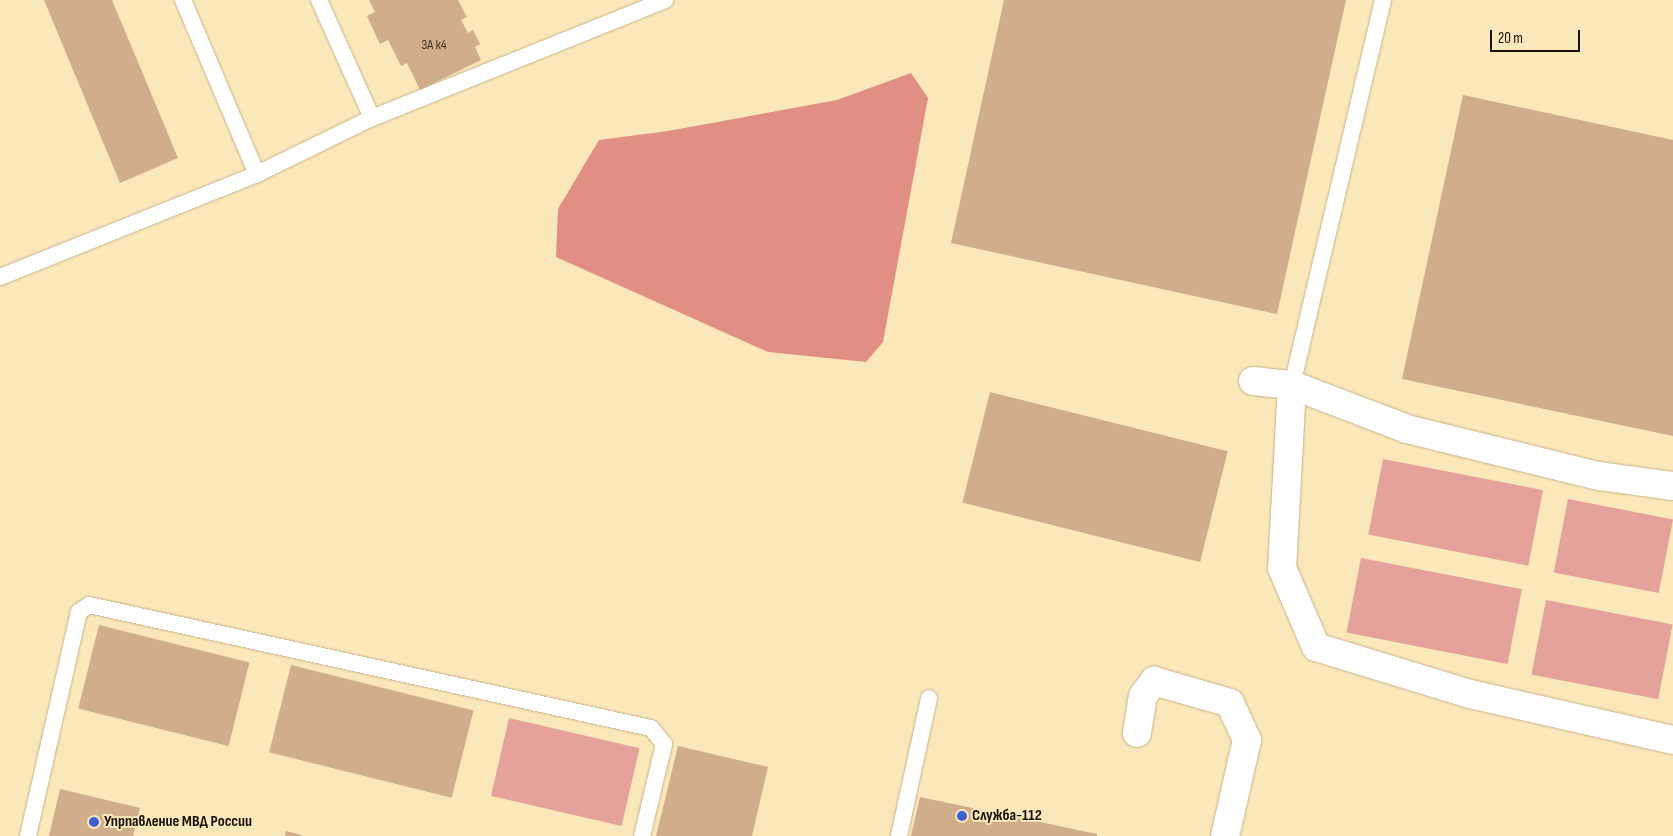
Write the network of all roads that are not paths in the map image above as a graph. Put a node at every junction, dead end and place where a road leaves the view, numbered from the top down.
1 (183, 0) edge
2 (319, 0) edge
3 (665, 0) edge
4 (1383, 0) edge
5 (372, 118) junction
6 (256, 174) junction
7 (0, 277) edge
8 (1254, 381) dead end
9 (1292, 385) junction
10 (1673, 486) edge
11 (929, 698) dead end
12 (1137, 733) dead end
13 (1673, 740) edge
14 (28, 836) edge
15 (642, 836) edge
16 (899, 836) edge
17 (1225, 836) edge

1 - 6 lane
2 - 5 lane
3 - 5 lane
4 - 9 lane
5 - 6 lane
6 - 7 lane
8 - 9 street
9 - 10 street
9 - 13 street
11 - 16 lane
12 - 17 street
14 - 15 lane

